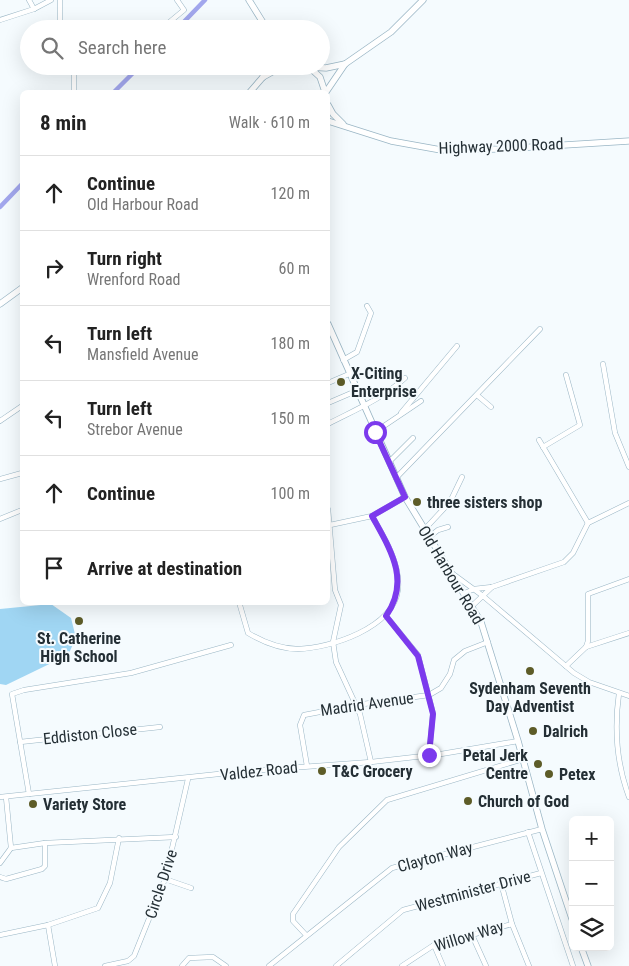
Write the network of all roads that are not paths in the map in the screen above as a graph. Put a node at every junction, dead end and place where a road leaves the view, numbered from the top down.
1 (29, 0) edge
2 (51, 0) edge
3 (60, 0) edge
4 (177, 0) edge
5 (250, 0) edge
6 (423, 0) edge
7 (34, 9) junction
8 (0, 20) edge
9 (60, 20) edge
10 (172, 20) edge
11 (261, 20) edge
12 (345, 64) junction
13 (330, 67) edge
14 (74, 75) edge
15 (267, 75) edge
16 (318, 75) edge
17 (263, 77) joint
18 (74, 90) edge
19 (252, 90) edge
20 (325, 90) edge
21 (327, 90) edge
22 (330, 108) edge
23 (330, 122) edge
24 (346, 126) junction
25 (629, 142) edge
26 (20, 289) edge
27 (0, 304) edge
28 (367, 306) dead end
29 (330, 329) edge
30 (540, 329) dead end
31 (457, 346) dead end
32 (343, 360) junction
33 (603, 364) dead end
34 (349, 374) junction
35 (566, 375) dead end
36 (405, 378) dead end
37 (330, 382) edge
38 (356, 391) junction
39 (478, 396) junction
40 (420, 401) dead end
41 (330, 403) edge
42 (363, 406) junction
43 (20, 407) edge
44 (491, 407) dead end
45 (401, 412) junction
46 (0, 421) edge
47 (330, 423) edge
48 (375, 432) junction
49 (414, 438) dead end
50 (539, 440) dead end
51 (543, 448) junction
52 (389, 462) junction
53 (629, 467) edge
54 (20, 474) edge
55 (462, 476) dead end
56 (396, 478) junction
57 (0, 479) edge
58 (405, 497) junction
59 (629, 503) edge
60 (20, 511) edge
61 (372, 516) junction
62 (0, 520) edge
63 (588, 523) junction
64 (330, 525) joint
65 (448, 527) dead end
66 (424, 530) junction
67 (429, 537) junction
68 (452, 574) junction
69 (629, 579) edge
70 (492, 587) junction
71 (474, 589) junction
72 (465, 594) junction
73 (483, 596) junction
74 (240, 605) edge
75 (472, 606) junction
76 (386, 616) junction
77 (629, 633) edge
78 (334, 642) junction
79 (488, 642) junction
80 (231, 644) dead end
81 (586, 647) junction
82 (566, 666) junction
83 (619, 693) junction
84 (429, 695) junction
85 (629, 696) edge
86 (356, 705) junction
87 (160, 727) dead end
88 (518, 741) junction
89 (20, 742) junction
90 (429, 755) junction
91 (522, 759) junction
92 (371, 762) junction
93 (306, 766) junction
94 (188, 779) junction
95 (29, 794) junction
96 (629, 795) edge
97 (3, 797) edge
98 (542, 829) junction
99 (528, 832) junction
100 (176, 837) junction
101 (119, 838) junction
102 (45, 843) junction
103 (11, 848) junction
104 (0, 863) edge
105 (541, 874) junction
106 (0, 877) edge
107 (165, 880) junction
108 (501, 883) junction
109 (191, 888) dead end
110 (569, 910) edge
111 (512, 924) junction
112 (48, 925) junction
113 (0, 934) edge
114 (306, 935) junction
115 (472, 935) junction
116 (434, 946) junction
117 (582, 951) edge
118 (55, 966) edge
119 (106, 966) edge
120 (182, 966) edge
121 (226, 966) edge
122 (270, 966) edge
123 (336, 966) edge
124 (402, 966) edge
125 (444, 966) edge
126 (486, 966) edge
127 (530, 966) edge
128 (573, 966) edge
129 (588, 966) edge

1 - 7 street
2 - 7 street
3 - 9 street
4 - 10 street
5 - 11 main road
6 - 12 main road
7 - 8 street
12 - 13 main road
12 - 21 main road
14 - 18 street
15 - 17 main road
16 - 20 main road
17 - 19 main road
22 - 24 main road
23 - 24 main road, Highway 2000 Road
24 - 25 main road, Highway 2000 Road
26 - 27 main road
28 - 32 street
29 - 32 main road, Old Harbour Road
30 - 39 street
31 - 45 street
32 - 34 main road, Old Harbour Road
33 - 53 street
34 - 37 street
34 - 38 main road, Old Harbour Road
35 - 51 street
36 - 42 street
38 - 41 street
38 - 42 main road, Old Harbour Road
39 - 44 street
39 - 56 street
40 - 45 street
42 - 47 street
42 - 48 main road, Old Harbour Road
43 - 46 street
45 - 48 street
48 - 52 main road, Old Harbour Road
49 - 52 street
50 - 51 street
51 - 63 street
52 - 56 main road, Old Harbour Road
54 - 57 street
55 - 66 street
56 - 58 main road, Old Harbour Road
58 - 61 street
58 - 66 main road, Old Harbour Road
59 - 63 street
60 - 62 street
61 - 64 street
61 - 76 street
63 - 70 street
64 - 78 street
65 - 67 street
66 - 67 main road, Old Harbour Road
67 - 68 main road, Old Harbour Road
68 - 71 street
68 - 72 main road, Old Harbour Road
69 - 81 street
70 - 71 street
70 - 73 street
71 - 72 street
71 - 73 street
72 - 75 main road, Old Harbour Road
73 - 75 street
73 - 82 street
74 - 78 street
75 - 79 main road, Old Harbour Road
76 - 78 street
76 - 84 street
77 - 81 street
78 - 86 street
79 - 84 street, Madrid Avenue
79 - 88 main road, Old Harbour Road
80 - 89 street
81 - 82 street
82 - 83 street
83 - 85 street
83 - 96 street
84 - 86 street, Madrid Avenue
84 - 90 street
86 - 92 street
86 - 93 street, Madrid Avenue
87 - 89 street, Eddiston Close
88 - 90 street, Valdez Road
88 - 91 main road, Old Harbour Road
89 - 95 street
90 - 92 street, Valdez Road
91 - 98 main road, Old Harbour Road
91 - 114 street
92 - 93 street, Valdez Road
93 - 94 street, Valdez Road
94 - 95 street, Valdez Road
94 - 100 street, Circle Drive
95 - 97 street, Valdez Road
97 - 103 street
98 - 99 street, Clayton Way
98 - 110 main road, Old Harbour Road
99 - 105 street
99 - 114 street, Clayton Way
100 - 101 street
100 - 107 street, Circle Drive
101 - 102 street
101 - 112 street
102 - 103 street
102 - 106 street
103 - 104 street
105 - 108 street, Westminister Drive
105 - 128 street
107 - 109 street
107 - 119 street, Circle Drive
108 - 111 street
108 - 123 street, Westminister Drive
111 - 115 street, Willow Way
111 - 127 street
112 - 113 street
112 - 118 street
114 - 122 street, Clayton Way
115 - 116 street, Willow Way
115 - 126 street
116 - 124 street, Willow Way
116 - 125 street
117 - 129 main road
120 - 121 street

